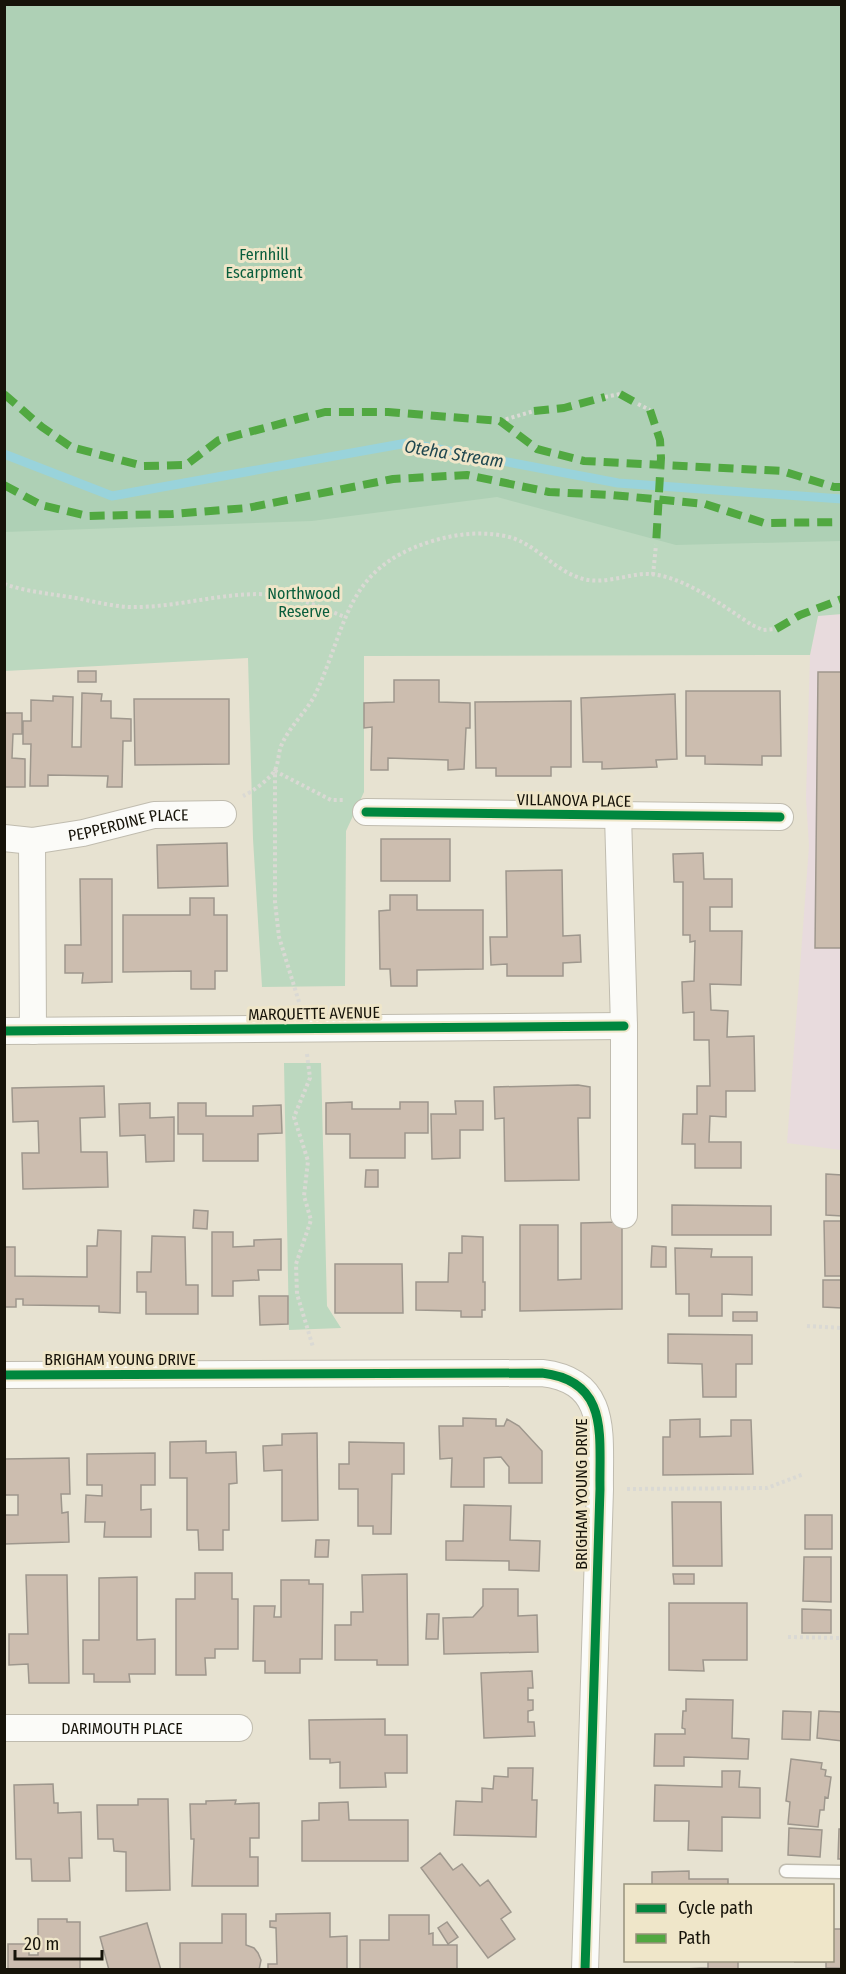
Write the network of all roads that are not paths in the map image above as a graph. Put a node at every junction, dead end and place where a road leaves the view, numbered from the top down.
1 (358, 806) road end
2 (224, 814) road end
3 (618, 815) junction
4 (780, 817) dead end
5 (4, 838) edge
6 (32, 841) junction
7 (624, 1026) junction
8 (33, 1031) junction
9 (4, 1032) edge
10 (624, 1215) dead end
11 (4, 1375) edge
12 (4, 1728) edge
13 (239, 1728) dead end
14 (786, 1871) dead end
15 (842, 1872) edge
16 (585, 1970) edge

1 - 3 street, VILLANOVA PLACE
2 - 6 street, PEPPERDINE PLACE
3 - 4 street, VILLANOVA PLACE
3 - 7 street, VILLANOVA PLACE
5 - 6 street, PEPPERDINE PLACE
6 - 8 street
7 - 8 street, MARQUETTE AVENUE
7 - 10 street, VILLANOVA PLACE
8 - 9 street, MARQUETTE AVENUE
11 - 16 street, BRIGHAM YOUNG DRIVE
12 - 13 street, DARIMOUTH PLACE
14 - 15 lane

